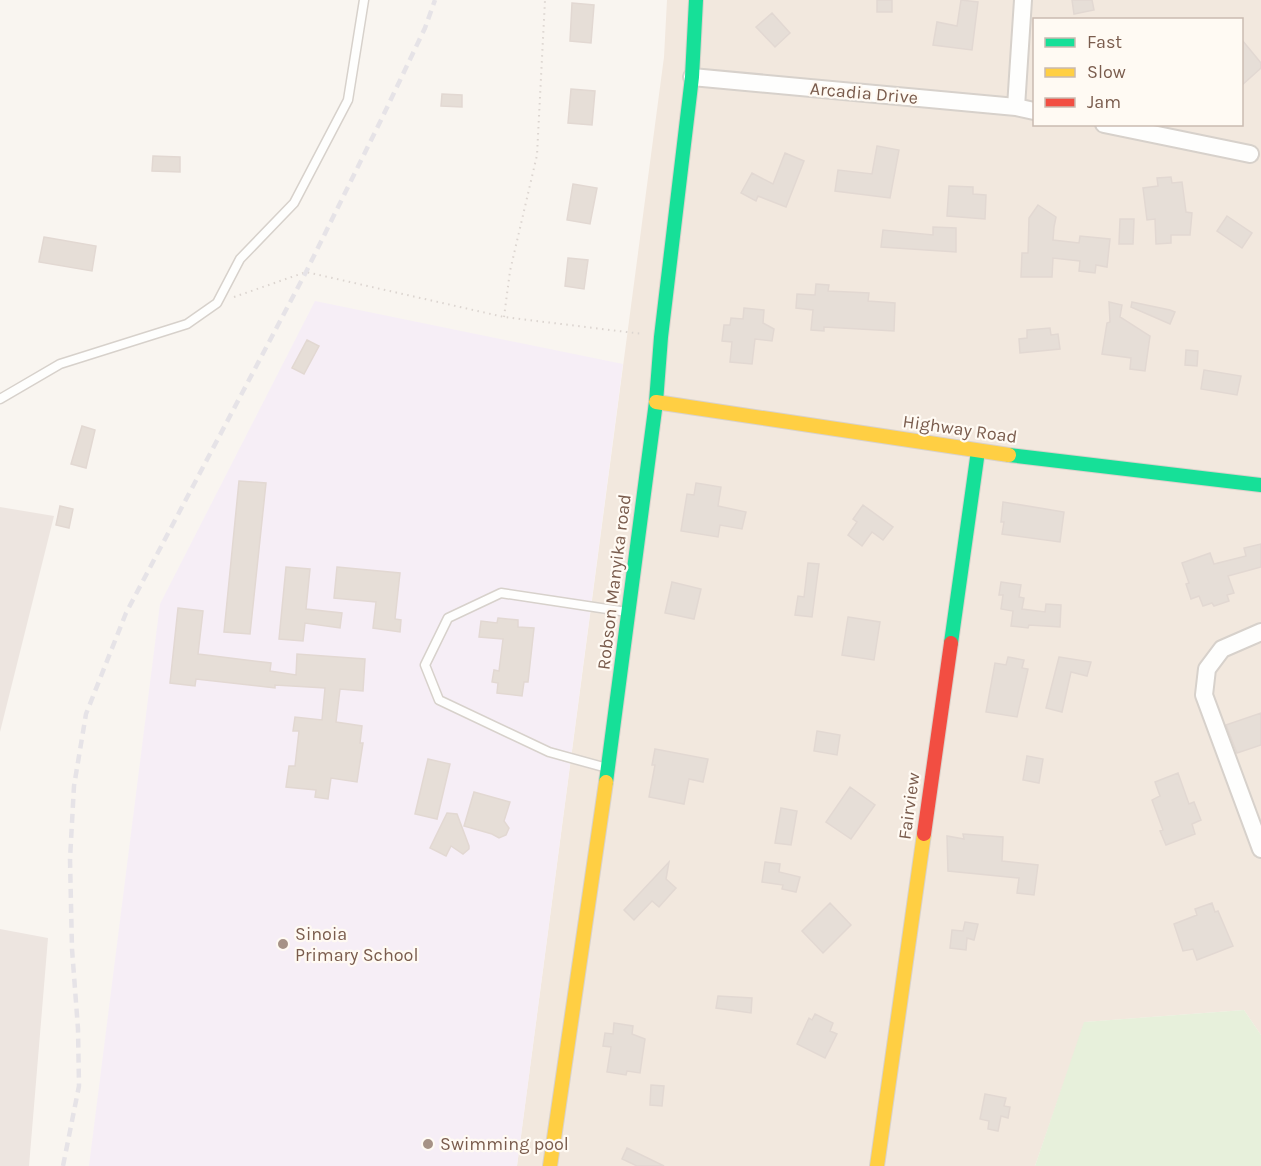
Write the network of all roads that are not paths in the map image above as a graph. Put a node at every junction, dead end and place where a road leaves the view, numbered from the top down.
1 (364, 0) edge
2 (696, 0) edge
3 (1023, 0) edge
4 (692, 77) junction
5 (1016, 107) junction
6 (1033, 111) edge
7 (1114, 126) edge
8 (1250, 154) dead end
9 (0, 399) edge
10 (656, 402) junction
11 (978, 451) junction
12 (1261, 485) edge
13 (627, 612) junction
14 (1261, 632) edge
15 (608, 769) junction
16 (1261, 849) edge
17 (550, 1166) edge
18 (876, 1166) edge

1 - 9 lane
2 - 4 street, Robson Manyika road
3 - 5 street
4 - 5 street, Arcadia Drive
4 - 10 street, Robson Manyika road
5 - 6 street, Arcadia Drive
7 - 8 street
10 - 11 street, Highway Road
10 - 13 street, Robson Manyika road
11 - 12 street, Highway Road
11 - 18 street, Fairview
13 - 15 street, Robson Manyika road
13 - 15 lane
14 - 16 street
15 - 17 street, Robson Manyika road

